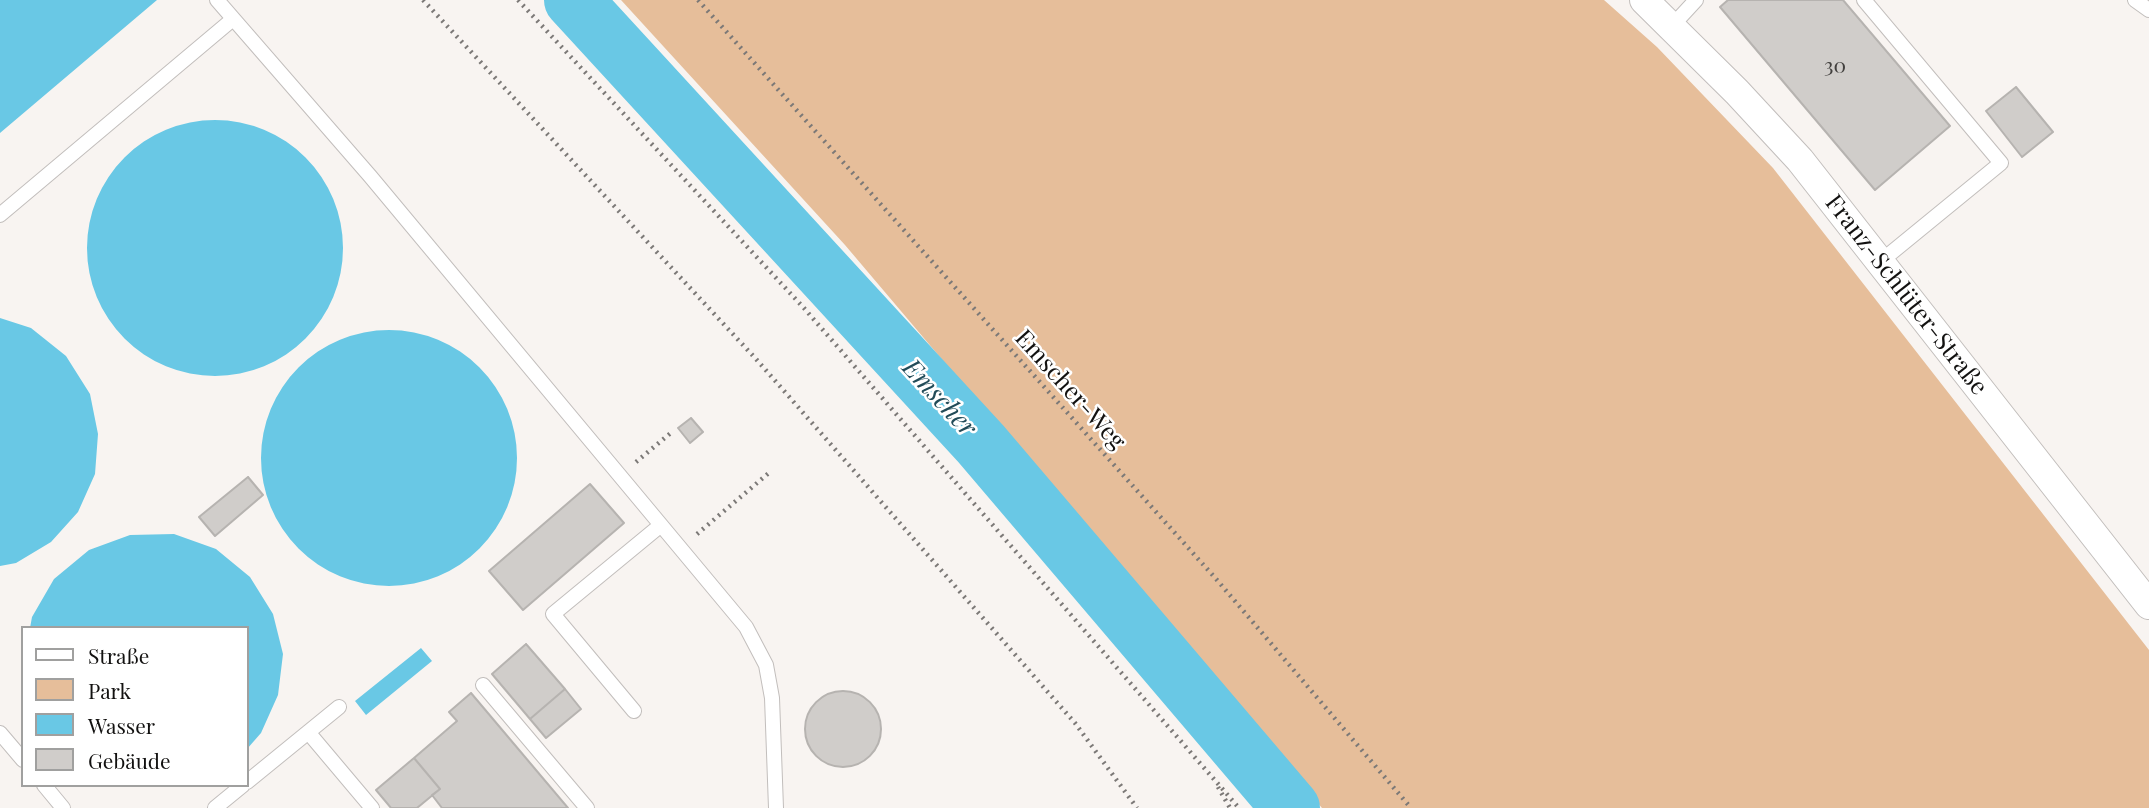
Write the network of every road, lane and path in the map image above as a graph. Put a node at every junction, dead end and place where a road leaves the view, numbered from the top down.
1 (217, 0) edge
2 (423, 0) edge
3 (519, 0) edge
4 (698, 0) edge
5 (1644, 0) edge
6 (1696, 0) edge
7 (1864, 0) edge
8 (2135, 0) edge
9 (2149, 10) edge
10 (233, 19) junction
11 (1672, 26) junction
12 (0, 215) edge
13 (1880, 262) junction
14 (672, 432) dead end
15 (770, 472) dead end
16 (619, 476) junction
17 (661, 525) junction
18 (680, 548) junction
19 (2149, 605) edge
20 (483, 685) dead end
21 (339, 707) dead end
22 (634, 711) dead end
23 (308, 732) junction
24 (0, 733) edge
25 (21, 758) edge
26 (1212, 777) junction
27 (248, 782) edge
28 (46, 787) edge
29 (241, 787) edge
30 (775, 807) edge
31 (63, 808) edge
32 (215, 808) edge
33 (372, 808) edge
34 (587, 808) edge
35 (1137, 808) edge
36 (1230, 808) edge
37 (1239, 808) edge
38 (1411, 808) edge

1 - 10 lane
2 - 35 path
3 - 26 path
4 - 38 path, Emscher-Weg
5 - 11 street, Franz-Schlüter-Straße
6 - 11 lane
7 - 13 lane
8 - 9 lane
10 - 12 lane
10 - 16 lane
11 - 13 street, Franz-Schlüter-Straße
13 - 19 street, Franz-Schlüter-Straße
14 - 16 path
15 - 18 path
16 - 17 lane
17 - 18 lane
17 - 22 lane
18 - 30 lane
20 - 34 lane
21 - 23 lane
23 - 27 lane
23 - 33 lane
24 - 25 lane
26 - 36 path
26 - 37 path
28 - 31 lane
29 - 32 lane

